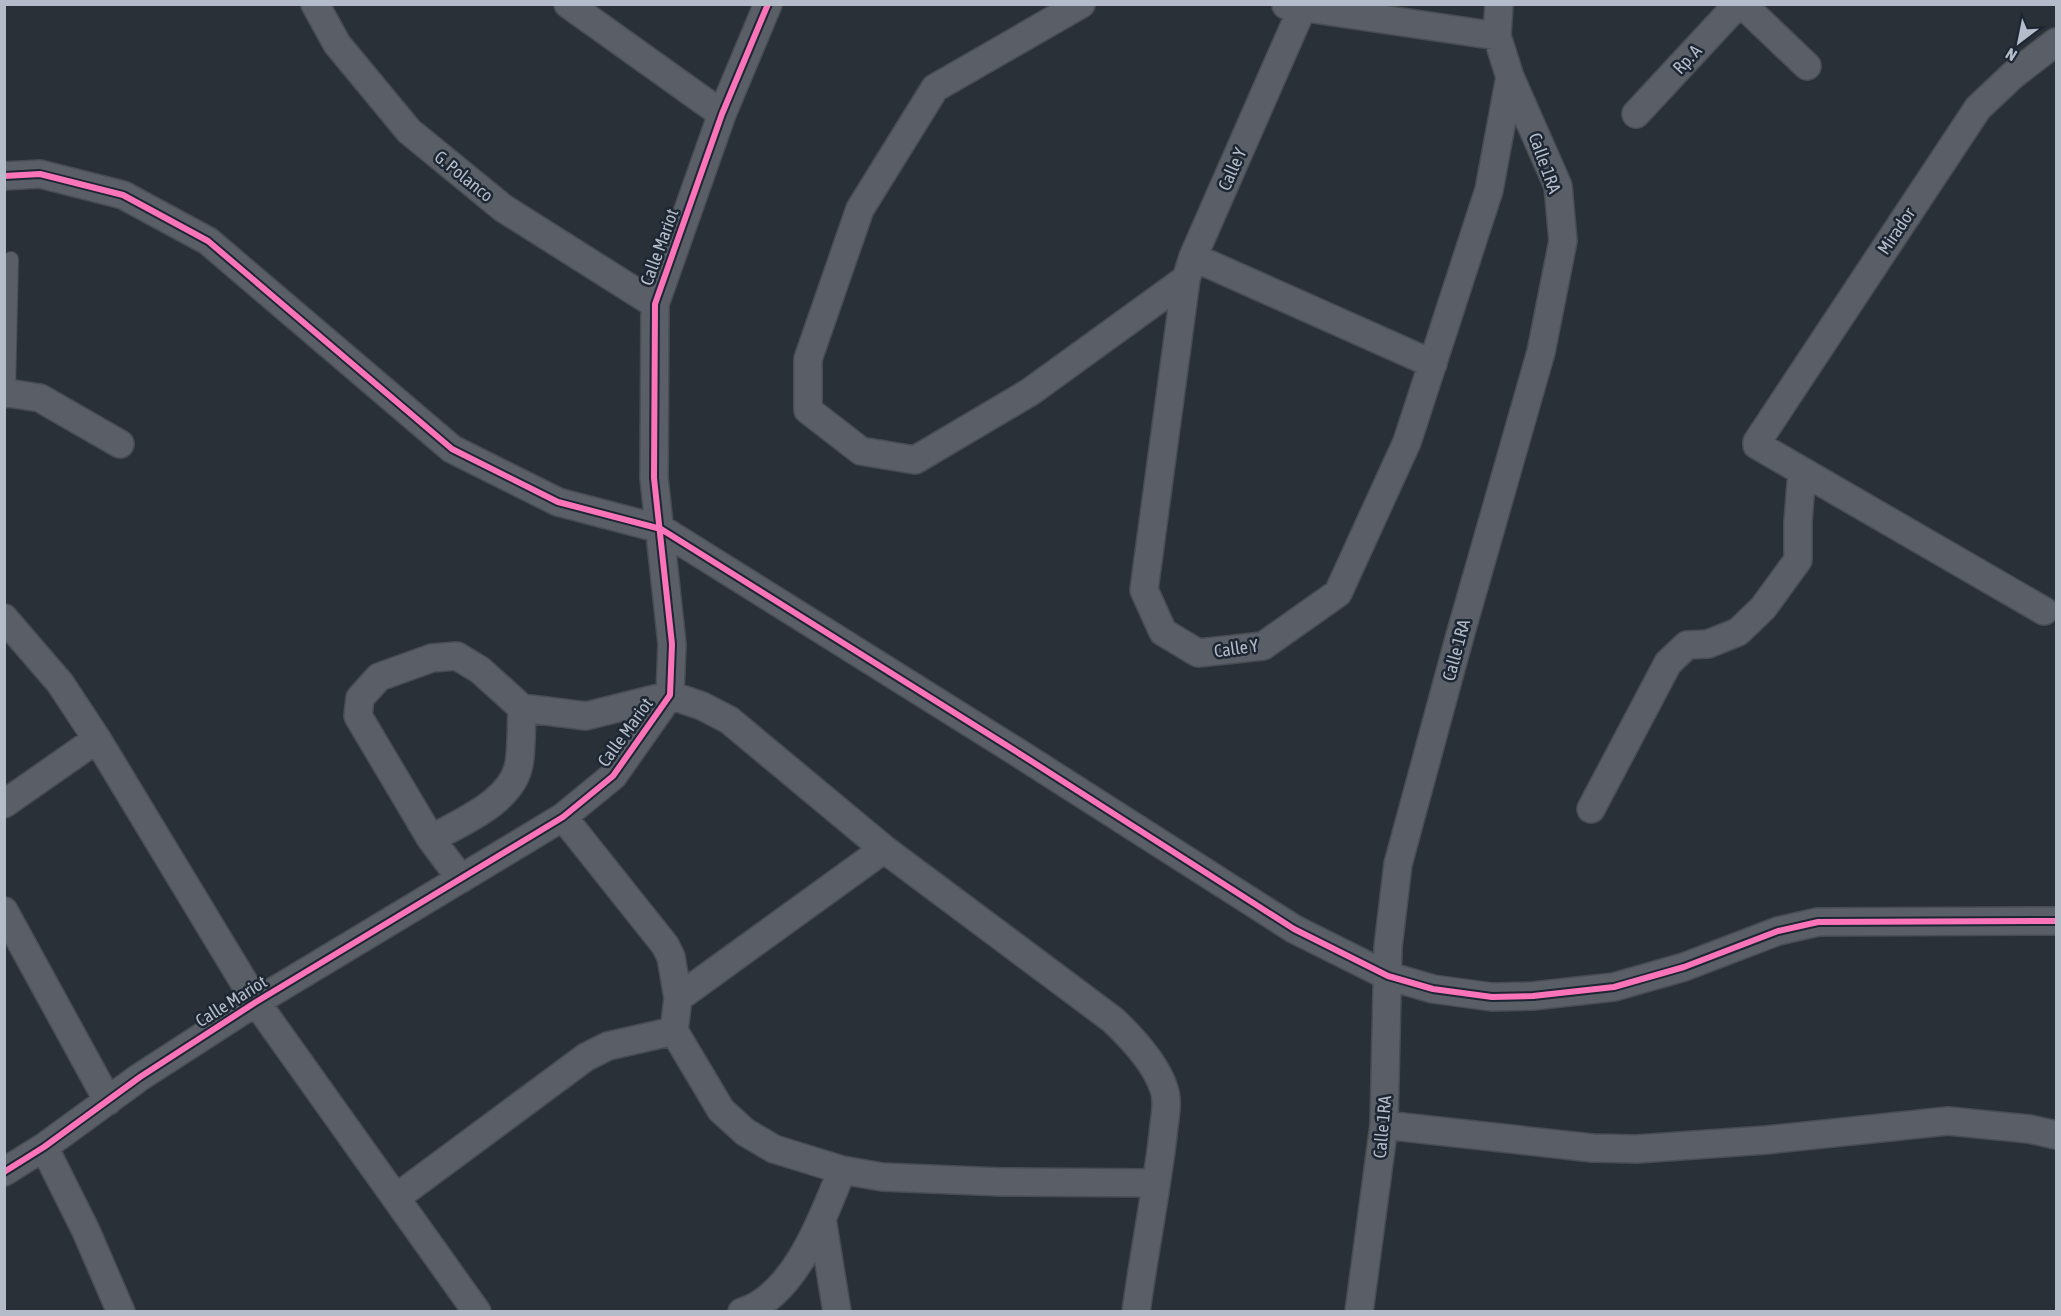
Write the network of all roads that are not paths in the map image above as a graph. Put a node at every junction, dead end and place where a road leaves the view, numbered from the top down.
1 (315, 4) edge
2 (568, 4) edge
3 (768, 4) edge
4 (1082, 4) edge
5 (1499, 4) edge
6 (1740, 4) edge
7 (1297, 6) edge
8 (1497, 36) junction
9 (2056, 42) edge
10 (1807, 66) dead end
11 (1510, 77) junction
12 (722, 114) junction
13 (1636, 114) dead end
14 (4, 176) edge
15 (11, 259) dead end
16 (1190, 268) junction
17 (655, 304) junction
18 (1433, 364) junction
19 (6, 394) edge
20 (120, 444) dead end
21 (1802, 471) junction
22 (661, 529) junction
23 (2044, 611) dead end
24 (4, 618) edge
25 (670, 695) junction
26 (522, 708) junction
27 (98, 739) junction
28 (4, 804) edge
29 (1591, 808) dead end
30 (563, 817) junction
31 (431, 839) junction
32 (884, 849) junction
33 (461, 879) junction
34 (4, 910) edge
35 (2056, 921) edge
36 (12, 943) edge
37 (1388, 976) junction
38 (678, 998) junction
39 (256, 1002) junction
40 (674, 1031) junction
41 (108, 1101) junction
42 (1384, 1125) junction
43 (2056, 1135) edge
44 (44, 1147) junction
45 (842, 1170) junction
46 (4, 1172) edge
47 (1156, 1183) junction
48 (397, 1197) junction
49 (822, 1219) junction
50 (121, 1311) edge
51 (477, 1311) edge
52 (742, 1311) edge
53 (837, 1311) edge
54 (1136, 1311) edge
55 (1359, 1311) edge

1 - 17 street, G. Polanco
2 - 12 street
3 - 12 street, Calle Mariot
4 - 16 street
5 - 8 street, Calle 1RA
6 - 10 street
6 - 13 street, Rp. A
7 - 8 street
7 - 16 street, Calle Y
8 - 11 street, Calle 1RA
9 - 21 street, Mirador
11 - 18 street, Calle Y
11 - 37 street, Calle 1RA
12 - 17 street, Calle Mariot
14 - 22 street
15 - 19 lane
16 - 18 street
16 - 18 street, Calle Y
17 - 22 street, Calle Mariot
19 - 20 street
21 - 23 street
21 - 29 street
22 - 25 street, Calle Mariot
22 - 37 street
24 - 27 street
25 - 26 street
25 - 30 street, Calle Mariot
25 - 32 street
26 - 31 street
26 - 31 street
27 - 28 street
27 - 39 street
30 - 33 street, Calle Mariot
30 - 38 street
31 - 33 street
32 - 38 street
32 - 47 street
33 - 39 street, Calle Mariot
34 - 36 street
35 - 37 street
36 - 41 street
37 - 42 street, Calle 1RA
38 - 40 street
39 - 41 street, Calle Mariot
39 - 48 street
40 - 45 street
40 - 48 street
41 - 44 street, Calle Mariot
42 - 43 street
42 - 55 street, Calle 1RA
44 - 46 street, Calle Mariot
44 - 50 street
45 - 47 street
45 - 49 street
47 - 54 street
48 - 51 street
49 - 52 street
49 - 53 street

